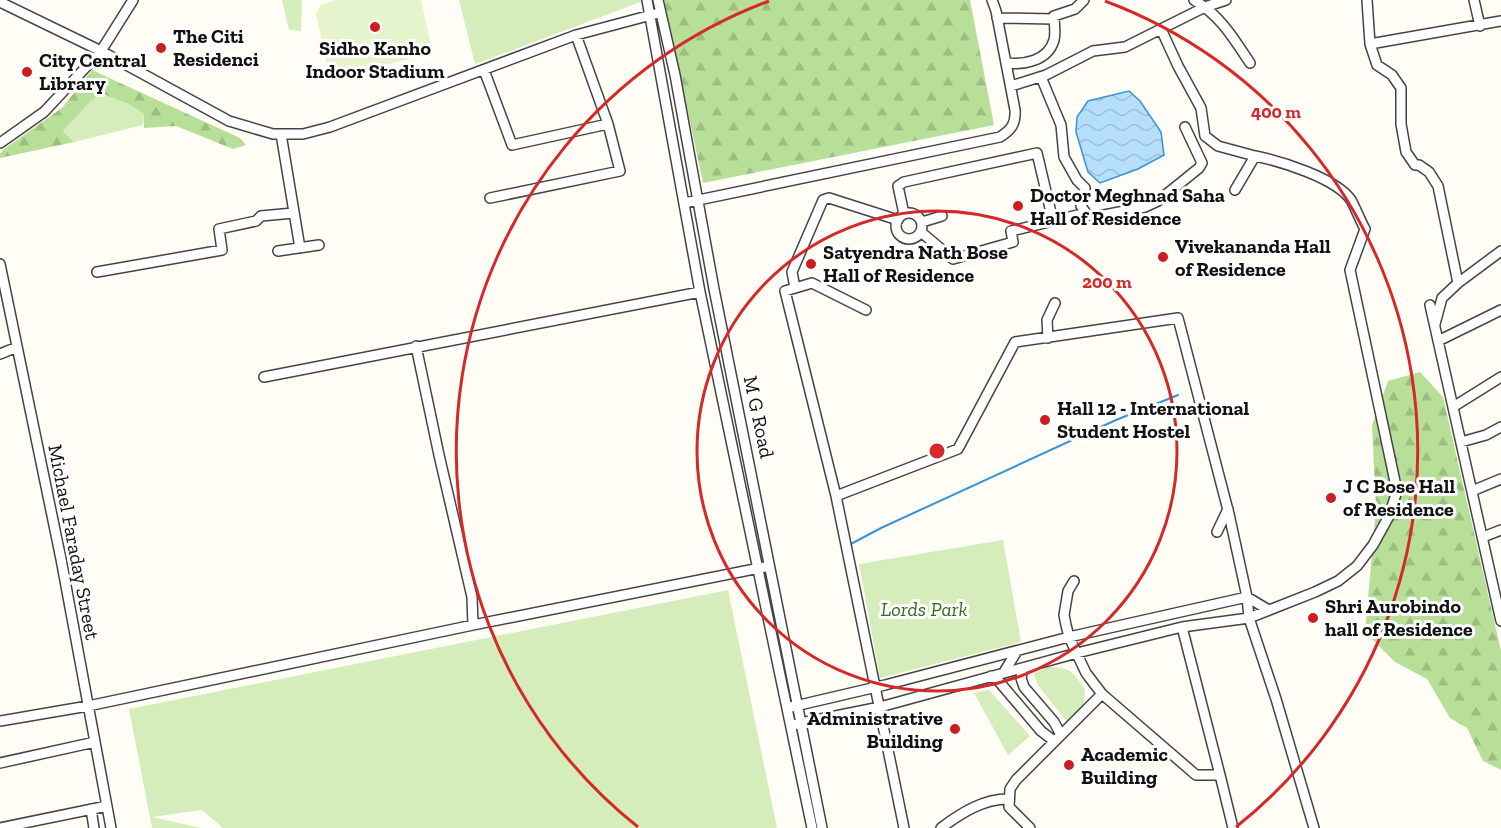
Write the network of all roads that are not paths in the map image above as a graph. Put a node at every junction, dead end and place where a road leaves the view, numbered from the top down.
1 (133, 0) edge
2 (647, 0) edge
3 (658, 0) edge
4 (992, 0) edge
5 (1084, 0) edge
6 (1194, 0) edge
7 (1226, 0) edge
8 (1366, 0) edge
9 (1474, 0) edge
10 (0, 2) edge
11 (1205, 6) junction
12 (656, 14) junction
13 (997, 18) junction
14 (1054, 19) junction
15 (1501, 21) edge
16 (1480, 26) junction
17 (1161, 29) junction
18 (576, 35) junction
19 (1370, 44) junction
20 (101, 51) junction
21 (1006, 63) junction
22 (1250, 63) dead end
23 (484, 70) junction
24 (1041, 76) junction
25 (1011, 86) junction
26 (608, 124) junction
27 (1185, 127) dead end
28 (281, 134) junction
29 (0, 143) edge
30 (1255, 156) junction
31 (1234, 190) dead end
32 (490, 198) dead end
33 (699, 200) junction
34 (684, 203) junction
35 (294, 213) junction
36 (1086, 213) junction
37 (942, 216) dead end
38 (901, 217) junction
39 (1053, 221) junction
40 (922, 222) junction
41 (921, 232) junction
42 (319, 246) dead end
43 (300, 248) junction
44 (278, 251) dead end
45 (1501, 251) edge
46 (0, 264) edge
47 (97, 272) dead end
48 (1458, 283) junction
49 (795, 288) junction
50 (700, 292) junction
51 (1055, 303) dead end
52 (1430, 305) dead end
53 (866, 310) dead end
54 (1501, 310) edge
55 (1435, 326) junction
56 (1048, 338) junction
57 (1438, 341) junction
58 (416, 346) junction
59 (17, 347) junction
60 (0, 354) edge
61 (264, 377) dead end
62 (1501, 377) edge
63 (1453, 407) junction
64 (1501, 427) edge
65 (1461, 442) junction
66 (1501, 479) edge
67 (1472, 491) junction
68 (836, 496) junction
69 (1228, 509) junction
70 (1501, 530) edge
71 (1217, 532) dead end
72 (1483, 537) junction
73 (770, 566) junction
74 (759, 568) junction
75 (1497, 580) edge
76 (1074, 581) dead end
77 (1247, 597) junction
78 (1268, 609) junction
79 (1249, 618) junction
80 (1501, 621) edge
81 (1126, 624) junction
82 (473, 625) junction
83 (1182, 627) junction
84 (1069, 637) junction
85 (1103, 646) junction
86 (1017, 651) junction
87 (1077, 653) junction
88 (1000, 655) junction
89 (1023, 668) junction
90 (1004, 672) junction
91 (991, 676) junction
92 (875, 687) junction
93 (1024, 687) junction
94 (1011, 693) junction
95 (1102, 694) junction
96 (88, 706) junction
97 (792, 707) junction
98 (880, 707) junction
99 (0, 721) edge
100 (796, 724) junction
101 (1058, 738) junction
102 (95, 742) junction
103 (0, 762) edge
104 (1220, 775) junction
105 (1008, 799) junction
106 (107, 806) junction
107 (91, 809) junction
108 (35, 824) edge
109 (0, 828) edge
110 (94, 828) edge
111 (111, 828) edge
112 (812, 828) edge
113 (822, 828) edge
114 (904, 828) edge
115 (941, 828) edge
116 (1030, 828) edge
117 (1233, 828) edge
118 (1314, 828) edge

1 - 20 street
2 - 12 street
3 - 12 street
4 - 13 street
5 - 14 street
6 - 11 street
7 - 11 street
8 - 19 street
9 - 16 street
10 - 20 street
11 - 17 street
11 - 22 street
12 - 18 street
12 - 33 street, M G Road
12 - 34 street
13 - 14 street
13 - 21 street
14 - 21 street
15 - 16 street
16 - 19 street
17 - 24 street
17 - 30 street
18 - 23 street
18 - 26 street
19 - 48 street
20 - 28 street
20 - 29 street
21 - 25 street
23 - 26 street
23 - 28 street
24 - 25 street
24 - 36 street
25 - 33 street
26 - 32 street
27 - 36 street
28 - 35 street
30 - 31 street
30 - 78 street
33 - 34 street
33 - 73 street, M G Road
34 - 50 street
35 - 43 street
35 - 47 street
36 - 39 street
37 - 40 street
38 - 39 street
38 - 40 street
38 - 41 street
38 - 49 street
39 - 41 street
40 - 41 street
42 - 43 street
43 - 44 street
45 - 48 street
46 - 59 street, Michael Faraday Street
48 - 55 street
49 - 53 street
49 - 68 street
50 - 58 street
50 - 74 street
51 - 56 street
52 - 55 street
54 - 57 street
55 - 57 street
56 - 68 street
56 - 69 street
57 - 63 street
58 - 61 street
58 - 82 street
59 - 60 street
59 - 96 street, Michael Faraday Street
62 - 63 street
63 - 65 street
64 - 65 street
65 - 67 street
66 - 67 street
67 - 72 street
68 - 92 street
69 - 71 street
69 - 77 street
70 - 72 street
72 - 75 street
73 - 74 street
73 - 97 street, M G Road
74 - 82 street
74 - 97 street
75 - 80 street
76 - 84 street
77 - 78 street
77 - 79 street
77 - 81 street
78 - 79 street
79 - 83 street
79 - 118 street
81 - 84 street
81 - 85 street
82 - 96 street
83 - 85 street
83 - 104 street
84 - 86 street
84 - 87 street
85 - 87 street
86 - 88 street
86 - 90 street
87 - 89 street
87 - 95 street
88 - 90 street
88 - 92 street
89 - 90 street
89 - 93 street
90 - 91 street
91 - 94 street
91 - 98 street
92 - 97 street
92 - 98 street
93 - 94 street
93 - 101 street
94 - 101 street
95 - 101 street
95 - 104 street
96 - 99 street
96 - 102 street, Michael Faraday Street
97 - 100 street, M G Road
98 - 100 street
98 - 114 street
100 - 112 street
100 - 113 street, M G Road
101 - 105 street
102 - 103 street
102 - 106 street, Michael Faraday Street
104 - 117 street
105 - 115 street
105 - 116 street
106 - 107 street
106 - 111 street, Michael Faraday Street
107 - 108 street
107 - 110 street
108 - 109 street

